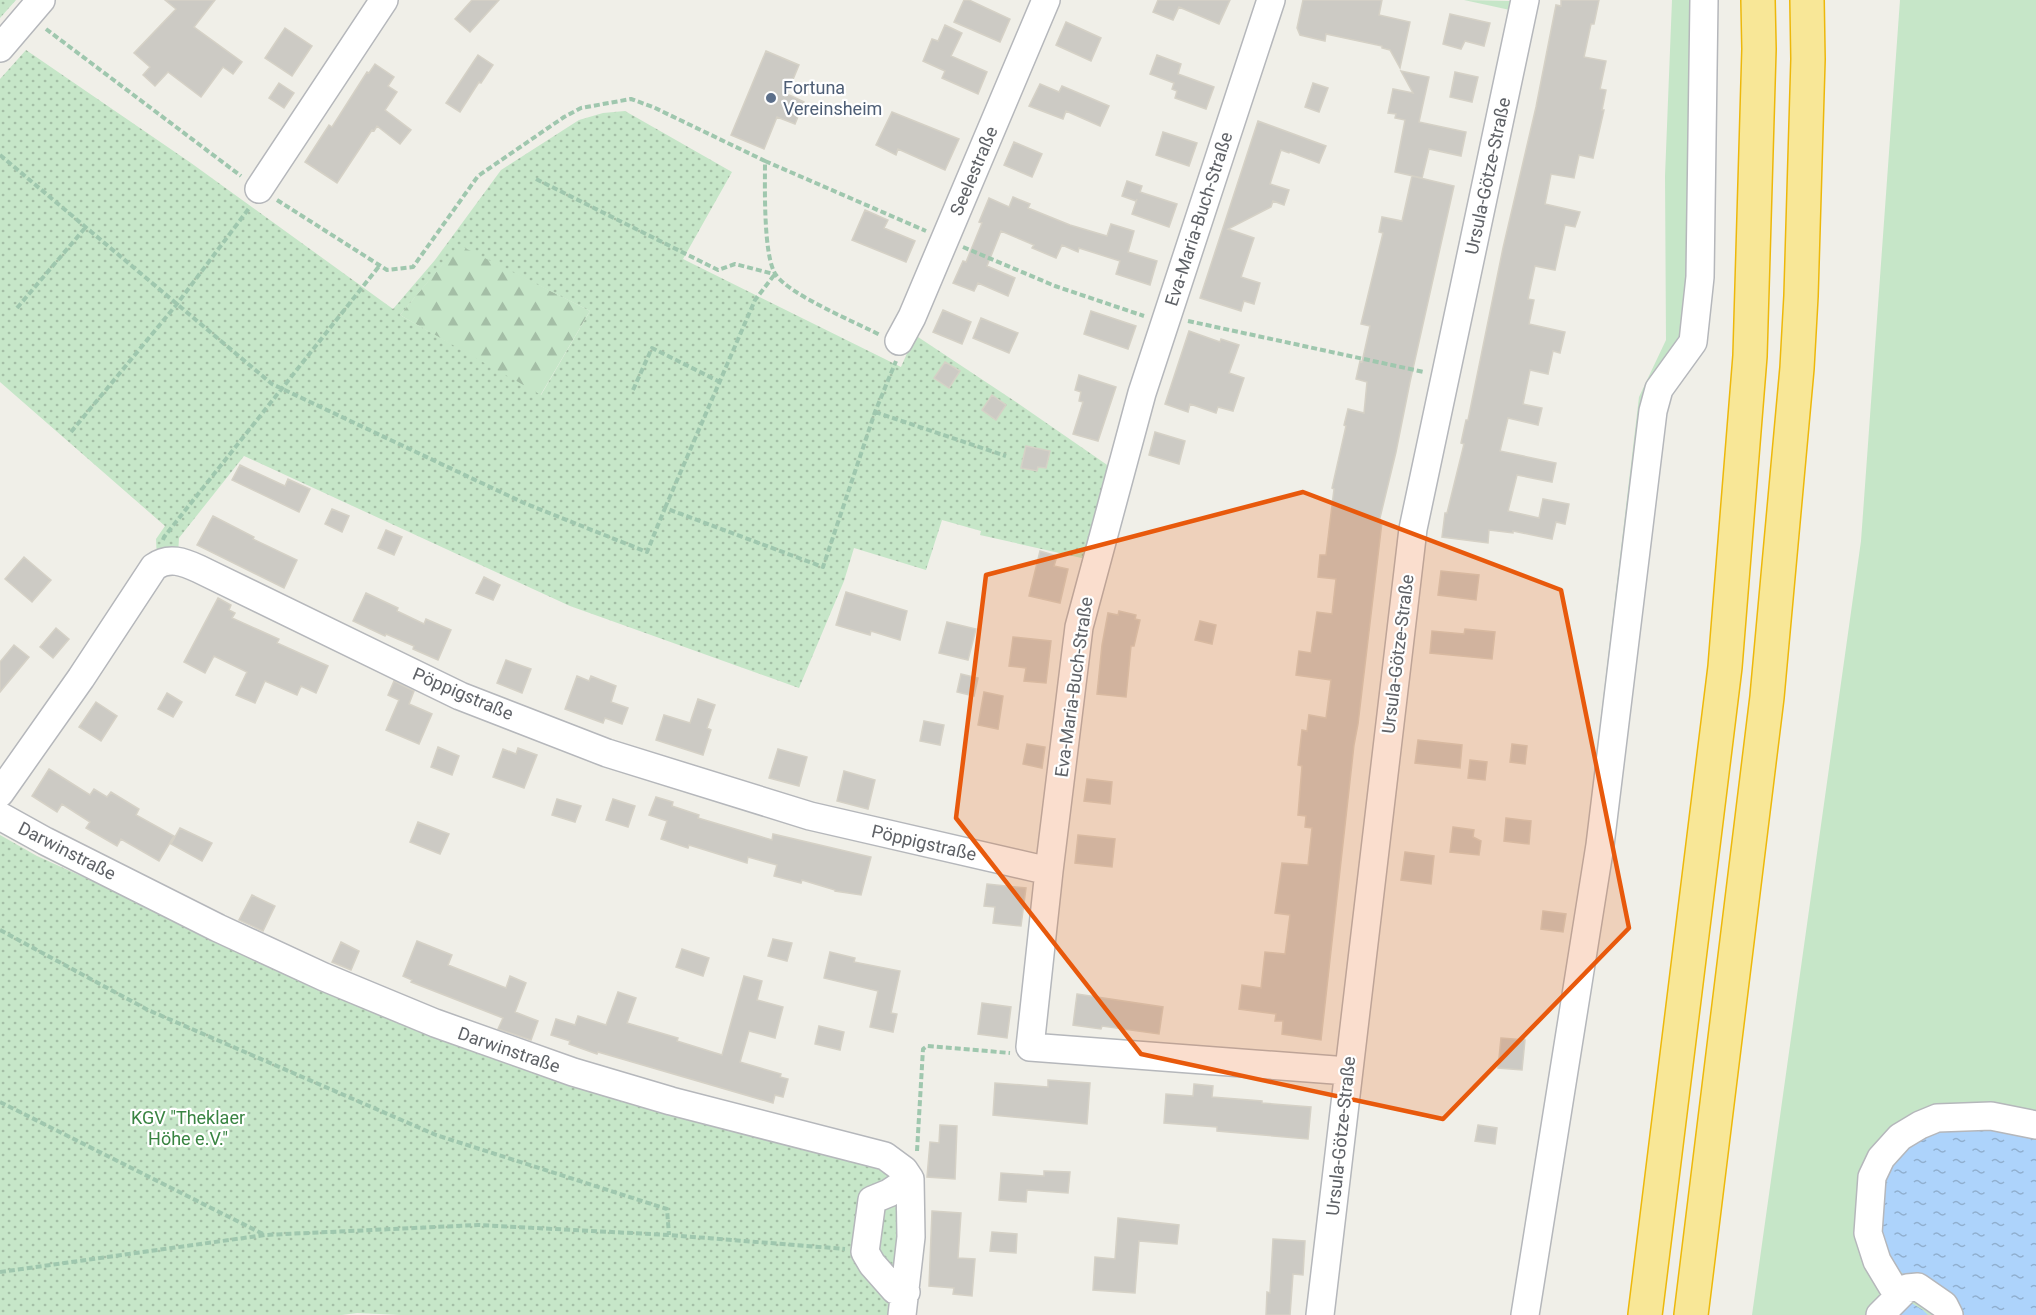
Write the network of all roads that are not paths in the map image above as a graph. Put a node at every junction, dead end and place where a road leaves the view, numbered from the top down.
1 (384, 0) edge
2 (1046, 0) edge
3 (1271, 0) edge
4 (1525, 0) edge
5 (1704, 0) edge
6 (1758, 0) edge
7 (1807, 0) edge
8 (35, 8) edge
9 (0, 48) edge
10 (259, 189) road end
11 (899, 341) road end
12 (0, 793) edge
13 (0, 816) edge
14 (1049, 871) junction
15 (1348, 1071) junction
16 (2036, 1125) edge
17 (907, 1175) junction
18 (904, 1304) edge
19 (1889, 1306) edge
20 (1320, 1315) edge
21 (1525, 1315) edge
22 (1645, 1315) edge
23 (1691, 1315) edge
24 (1949, 1315) edge

1 - 10 street
2 - 11 street, Seelestraße
3 - 14 street, Eva-Maria-Buch-Straße
4 - 15 street, Ursula-Götze-Straße
5 - 21 street
6 - 22 highway
7 - 23 highway
8 - 9 street
12 - 14 street, Pöppigstraße
13 - 17 street, Darwinstraße
14 - 15 street, Eva-Maria-Buch-Straße
15 - 20 street, Ursula-Götze-Straße
16 - 19 street
17 - 18 street
17 - 18 street
19 - 24 street

